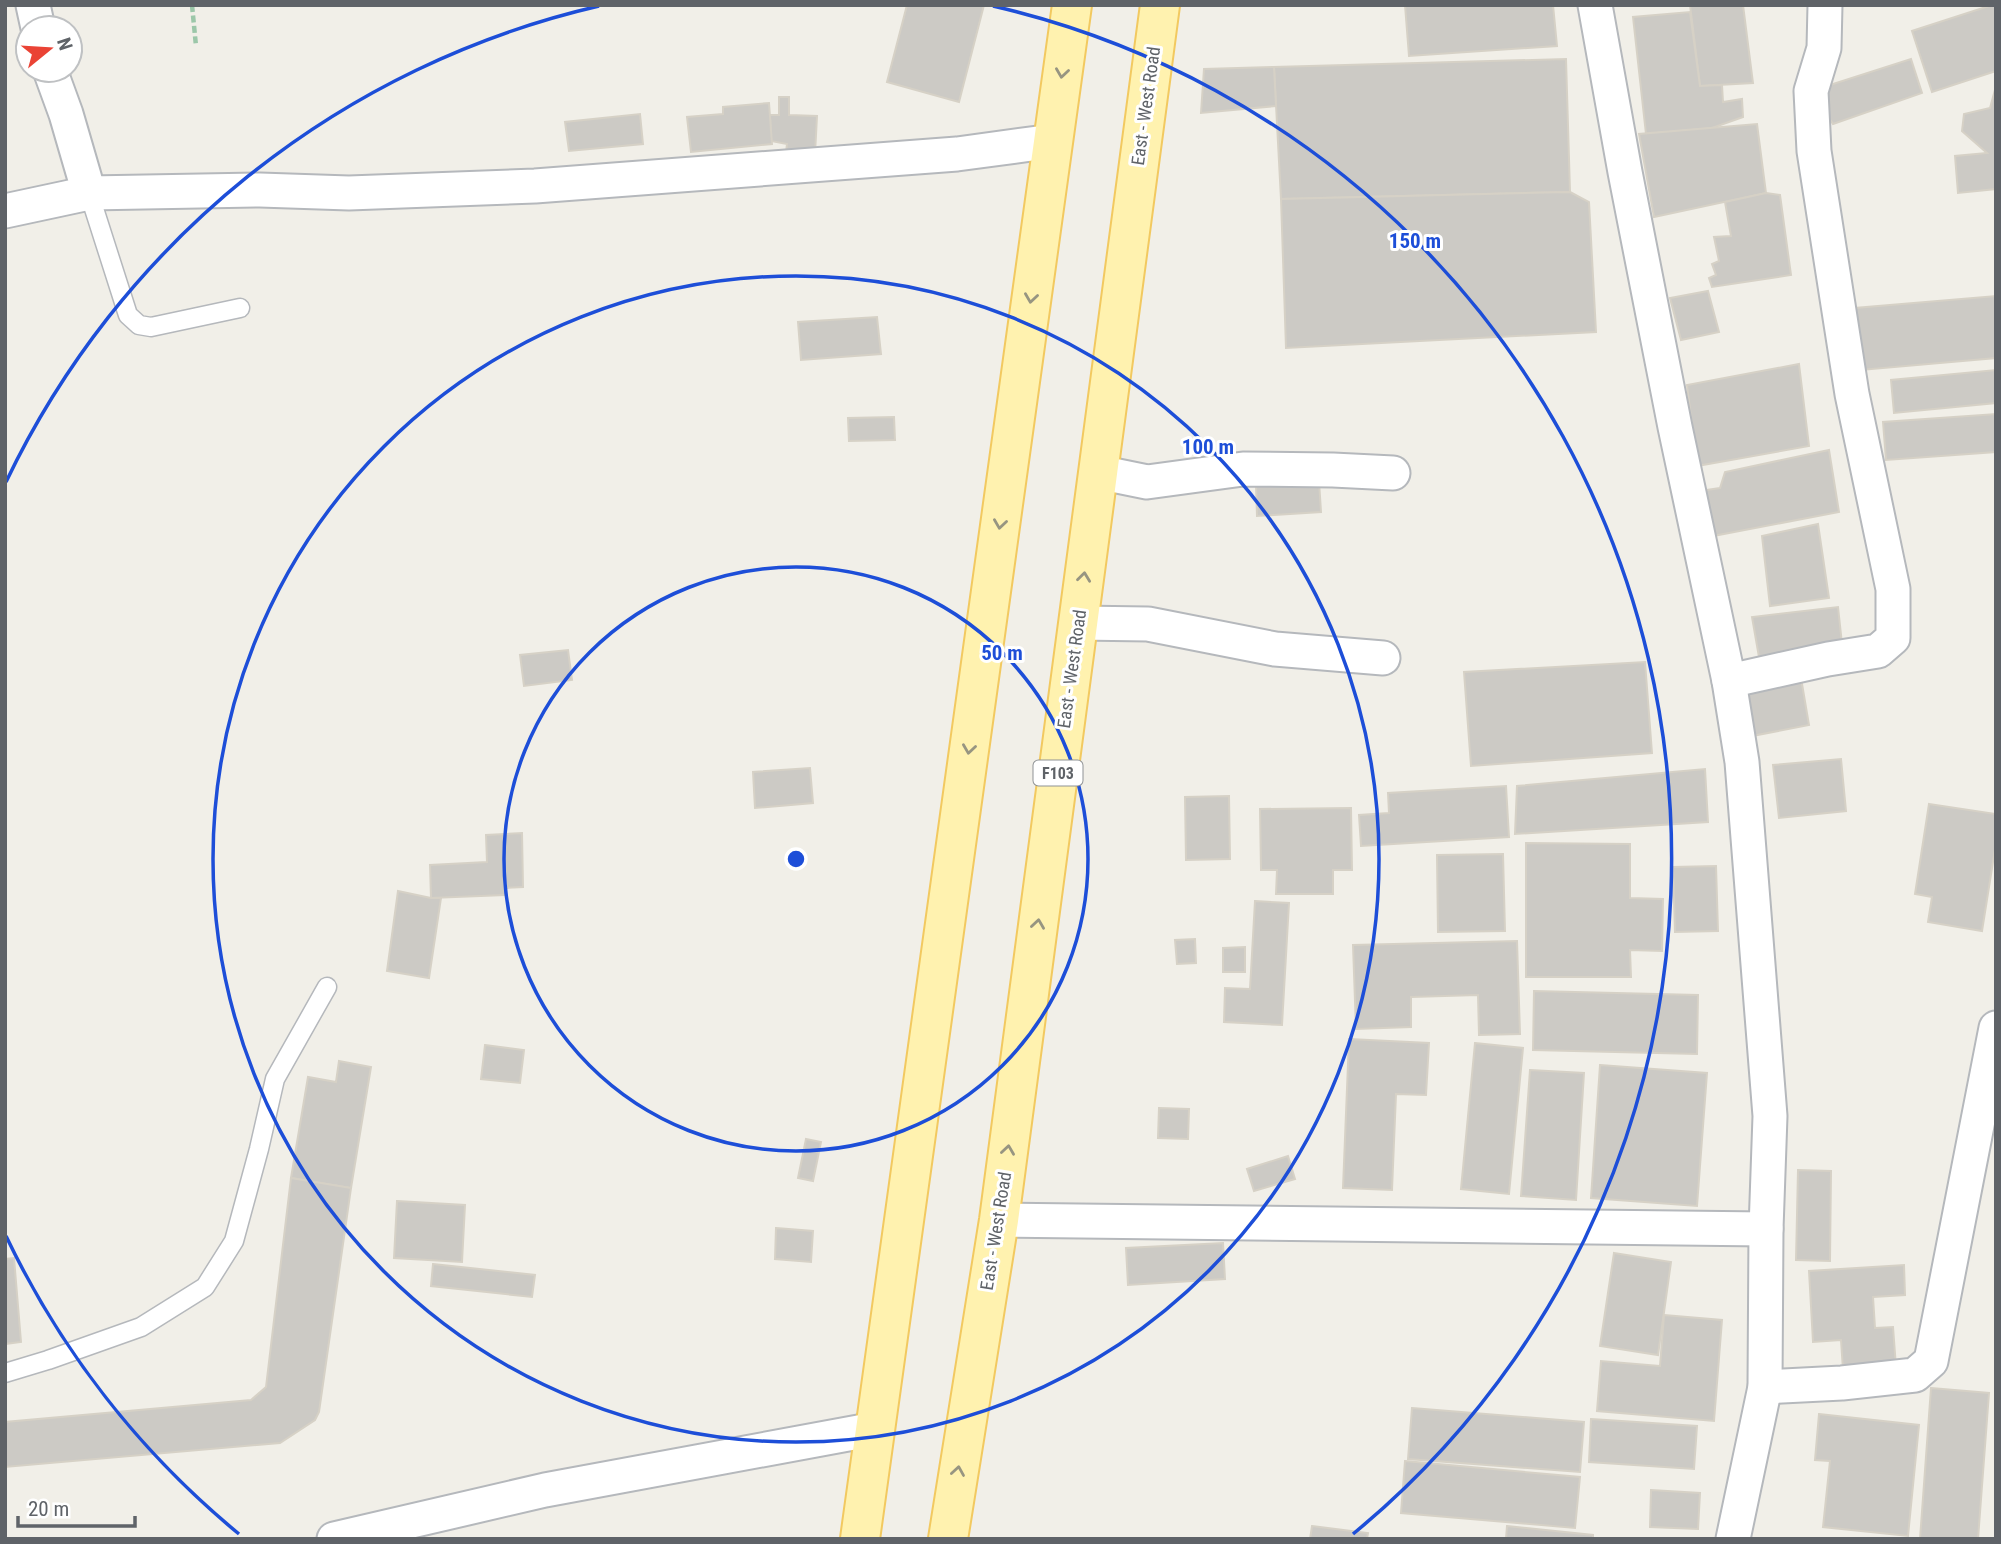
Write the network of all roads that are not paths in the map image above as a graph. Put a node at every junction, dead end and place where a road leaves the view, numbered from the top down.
1 (1072, 5) edge
2 (1160, 5) edge
3 (1595, 5) edge
4 (1825, 5) edge
5 (55, 84) edge
6 (1053, 141) junction
7 (89, 193) junction
8 (5, 211) edge
9 (240, 308) dead end
10 (1098, 472) junction
11 (1393, 473) dead end
12 (1078, 623) junction
13 (1383, 658) dead end
14 (1729, 681) junction
15 (327, 987) dead end
16 (1996, 1028) edge
17 (999, 1220) junction
18 (1766, 1229) junction
19 (5, 1373) edge
20 (1765, 1387) junction
21 (875, 1429) junction
22 (334, 1539) edge
23 (860, 1539) edge
24 (948, 1539) edge
25 (1733, 1539) edge

1 -> 6 main road
2 - 10 main road, East - West Road / F103
3 - 14 street
4 - 14 street
5 - 7 street
6 - 7 street
6 -> 21 main road
7 - 8 street
7 - 9 lane
10 - 11 street
12 -> 10 main road, East - West Road / F103
12 - 13 street
17 -> 12 main road, East - West Road / F103
14 - 18 street
15 - 19 lane
16 - 20 street
17 - 18 street
24 -> 17 main road, East - West Road / F103
18 - 20 street
20 - 25 street
21 - 22 street
21 - 23 main road

